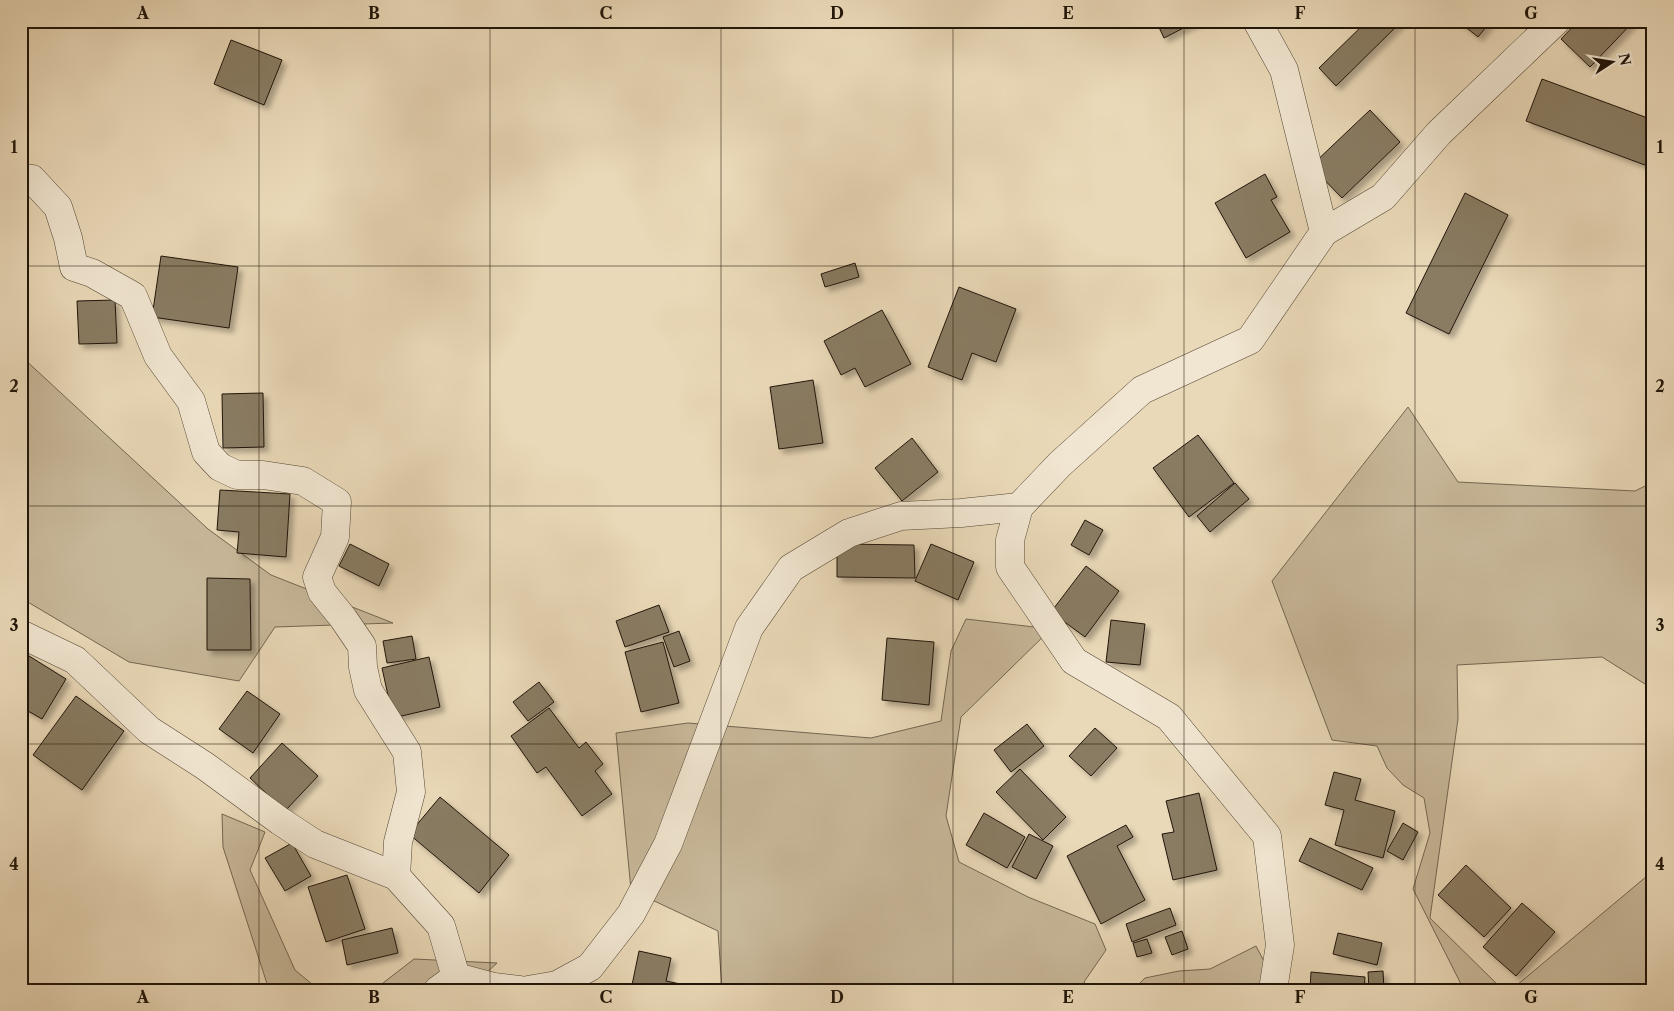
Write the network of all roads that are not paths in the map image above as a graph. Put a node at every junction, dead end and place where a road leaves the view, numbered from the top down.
1 (1257, 21) edge
2 (1556, 21) edge
3 (21, 178) edge
4 (1324, 232) junction
5 (1019, 507) junction
6 (21, 634) edge
7 (396, 876) junction
8 (447, 983) edge
9 (519, 990) edge
10 (528, 990) edge
11 (1273, 990) edge

1 - 4 street
2 - 4 street
3 - 7 street
4 - 5 street
5 - 10 street
5 - 11 street
6 - 7 street
7 - 8 street
8 - 9 street

